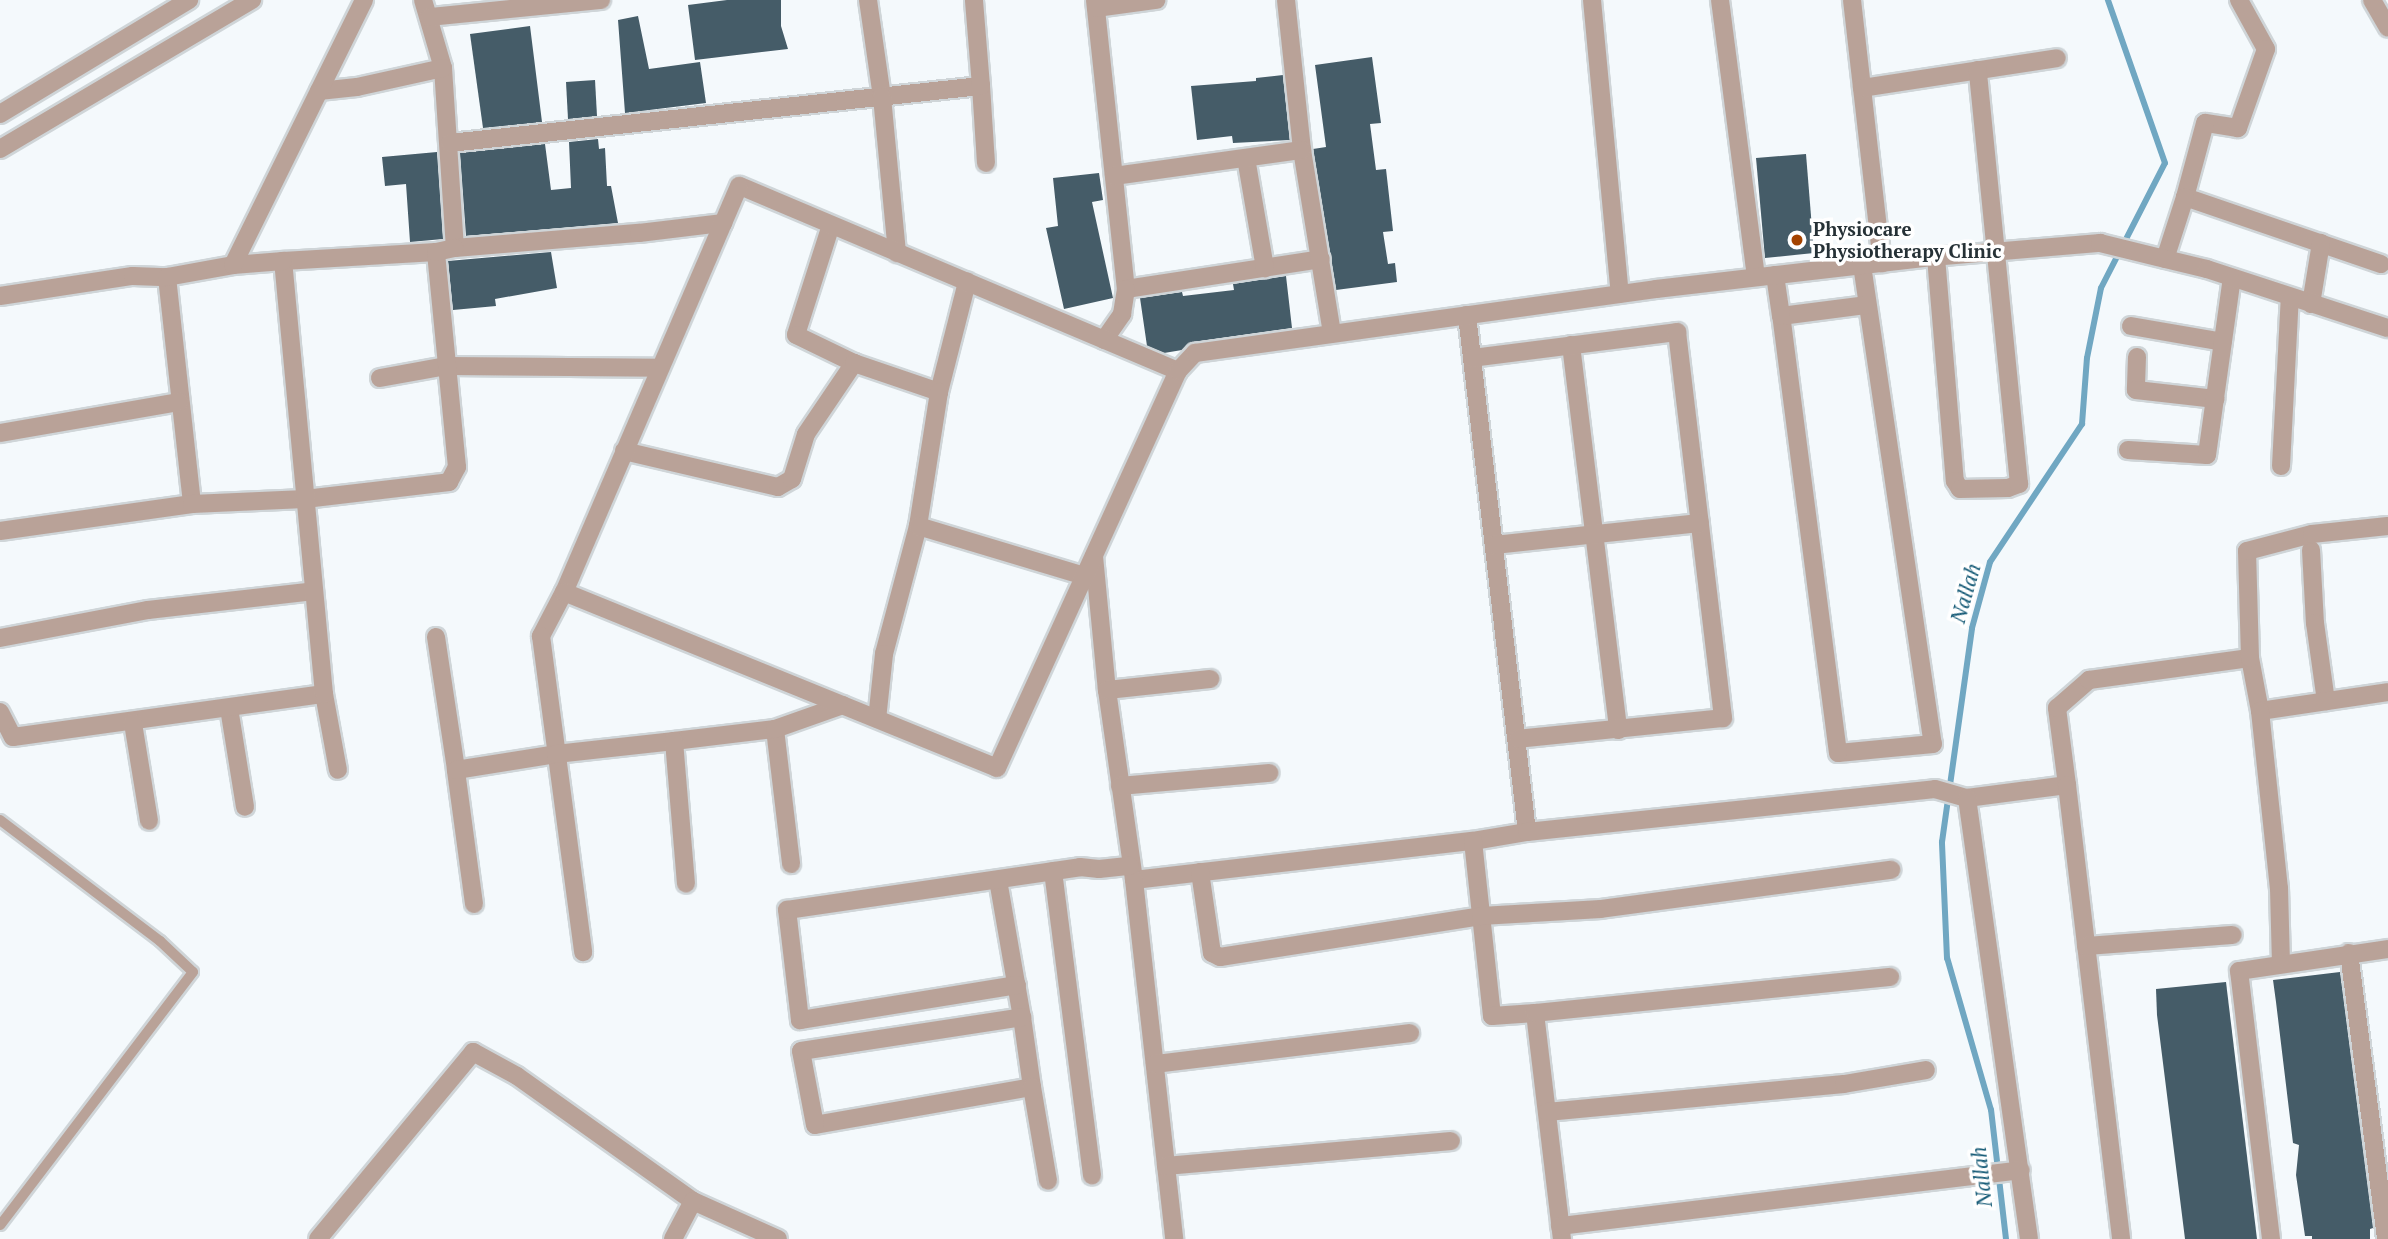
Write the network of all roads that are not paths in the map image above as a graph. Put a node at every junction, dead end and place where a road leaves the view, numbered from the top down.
1 (189, 0) edge
2 (252, 0) edge
3 (363, 0) edge
4 (424, 0) edge
5 (601, 0) edge
6 (868, 0) edge
7 (974, 0) edge
8 (1156, 0) edge
9 (1286, 0) edge
10 (1591, 0) edge
11 (1720, 0) edge
12 (1852, 0) edge
13 (2239, 0) edge
14 (2372, 0) edge
15 (1095, 4) edge
16 (430, 17) junction
17 (2388, 28) edge
18 (2057, 58) dead end
19 (443, 68) junction
20 (1978, 71) junction
21 (981, 86) junction
22 (43, 88) junction
23 (1862, 88) junction
24 (318, 91) junction
25 (882, 97) junction
26 (0, 114) edge
27 (59, 114) junction
28 (450, 143) junction
29 (0, 149) edge
30 (1302, 150) junction
31 (1246, 158) junction
32 (986, 163) dead end
33 (1114, 176) junction
34 (2185, 197) junction
35 (723, 223) junction
36 (831, 225) junction
37 (2321, 243) junction
38 (455, 248) junction
39 (1997, 250) junction
40 (436, 252) junction
41 (897, 253) junction
42 (1937, 257) junction
43 (1321, 259) junction
44 (2165, 259) junction
45 (283, 261) junction
46 (1882, 263) junction
47 (2381, 264) dead end
48 (233, 265) junction
49 (1862, 265) junction
50 (1265, 268) junction
51 (1775, 275) junction
52 (1756, 277) junction
53 (167, 278) junction
54 (2232, 278) junction
55 (967, 282) junction
56 (1126, 289) junction
57 (1620, 294) junction
58 (0, 296) edge
59 (2290, 297) junction
60 (2311, 304) junction
61 (1867, 305) junction
62 (1467, 315) junction
63 (1781, 316) junction
64 (2131, 326) dead end
65 (2388, 328) edge
66 (1332, 334) junction
67 (1104, 340) junction
68 (2223, 342) junction
69 (1571, 345) junction
70 (2137, 357) dead end
71 (1472, 358) junction
72 (854, 363) junction
73 (447, 366) junction
74 (660, 368) junction
75 (1178, 371) junction
76 (380, 378) dead end
77 (939, 392) junction
78 (2215, 399) junction
79 (178, 402) junction
80 (0, 433) edge
81 (2128, 450) dead end
82 (624, 452) junction
83 (2281, 466) dead end
84 (305, 499) junction
85 (192, 504) junction
86 (1700, 523) junction
87 (918, 526) junction
88 (2388, 526) edge
89 (0, 531) edge
90 (1594, 534) junction
91 (1494, 545) junction
92 (2311, 550) dead end
93 (1094, 556) junction
94 (1084, 576) junction
95 (314, 591) junction
96 (564, 592) junction
97 (436, 637) dead end
98 (0, 638) edge
99 (2250, 658) junction
100 (1210, 679) dead end
101 (1107, 690) junction
102 (2388, 692) edge
103 (324, 694) junction
104 (2326, 701) junction
105 (843, 705) junction
106 (229, 708) junction
107 (2260, 711) junction
108 (0, 712) edge
109 (877, 719) junction
110 (133, 723) junction
111 (775, 729) junction
112 (1618, 730) junction
113 (1518, 739) junction
114 (674, 741) junction
115 (556, 754) junction
116 (338, 770) dead end
117 (456, 770) junction
118 (1269, 773) dead end
119 (2067, 785) junction
120 (1120, 786) junction
121 (1967, 798) junction
122 (245, 807) dead end
123 (0, 820) edge
124 (149, 821) dead end
125 (1527, 832) junction
126 (1473, 841) junction
127 (792, 864) dead end
128 (1131, 866) junction
129 (1891, 870) dead end
130 (1053, 871) junction
131 (1200, 872) junction
132 (998, 880) junction
133 (686, 883) dead end
134 (474, 904) dead end
135 (1481, 916) junction
136 (2234, 935) dead end
137 (2087, 946) junction
138 (2388, 949) edge
139 (583, 952) dead end
140 (2349, 953) junction
141 (2281, 964) junction
142 (1889, 977) dead end
143 (1017, 985) junction
144 (1535, 1013) junction
145 (1022, 1017) junction
146 (800, 1020) junction
147 (1410, 1033) dead end
148 (801, 1051) junction
149 (1155, 1064) junction
150 (1926, 1070) dead end
151 (1032, 1087) junction
152 (1547, 1112) junction
153 (1451, 1141) dead end
154 (1166, 1166) junction
155 (2021, 1170) junction
156 (1092, 1175) dead end
157 (1048, 1181) dead end
158 (692, 1201) junction
159 (0, 1225) edge
160 (1561, 1233) edge
161 (318, 1239) edge
162 (673, 1239) edge
163 (778, 1239) edge
164 (1174, 1239) edge
165 (2029, 1239) edge
166 (2121, 1239) edge
167 (2271, 1239) edge
168 (2386, 1239) edge

1 - 22 street
2 - 27 street
3 - 24 street
4 - 16 street
5 - 16 street
6 - 25 street
7 - 21 street
8 - 15 street
9 - 30 street
10 - 57 street
11 - 52 street
12 - 23 street
13 - 34 street
14 - 17 street
15 - 33 street
16 - 19 street
18 - 20 street
19 - 24 street
19 - 28 street
20 - 23 street
20 - 39 street
21 - 25 street
21 - 32 street
22 - 26 street
22 - 27 street
23 - 46 street
24 - 48 street
25 - 28 street
25 - 41 street
27 - 29 street
28 - 38 street
30 - 31 street
30 - 43 street
31 - 33 street
31 - 50 street
33 - 56 street
34 - 37 street
34 - 44 street
35 - 36 street
35 - 38 street
35 - 74 street
36 - 41 street
36 - 72 street
37 - 47 street
37 - 60 street
38 - 40 street
39 - 42 street
39 - 42 street
39 - 44 street
40 - 45 street
40 - 73 street
41 - 55 street
42 - 46 street
43 - 50 street
43 - 66 street
44 - 54 street
45 - 48 street
45 - 84 street
46 - 49 street
48 - 53 street
49 - 51 street
49 - 61 street
50 - 56 street
51 - 52 street
51 - 63 street
52 - 57 street
53 - 58 street
53 - 79 street
54 - 59 street
54 - 68 street
55 - 67 street
55 - 77 street
56 - 67 street
57 - 62 street
59 - 60 street
59 - 83 street
60 - 65 street
61 - 63 street
61 - 63 street
62 - 66 street
62 - 71 street
64 - 68 street
66 - 75 street
67 - 75 street
68 - 78 street
69 - 71 street
69 - 86 street
69 - 90 street
70 - 78 street
71 - 91 street
72 - 77 street
72 - 82 street
73 - 74 street
73 - 76 street
73 - 84 street
74 - 82 street
75 - 93 street
77 - 87 street
78 - 81 street
79 - 80 street
79 - 85 street
82 - 96 street
84 - 85 street
84 - 95 street
85 - 89 street
86 - 90 street
86 - 112 street
87 - 94 street
87 - 109 street
88 - 99 street
90 - 91 street
90 - 112 street
91 - 113 street
92 - 104 street
93 - 94 street
93 - 101 street
94 - 109 street
95 - 98 street
95 - 103 street
96 - 105 street
96 - 115 street
97 - 117 street
99 - 107 street
99 - 119 street
100 - 101 street
101 - 120 street
102 - 104 street
103 - 106 street
103 - 116 street
104 - 107 street
105 - 109 street
105 - 111 street
106 - 110 street
106 - 122 street
107 - 141 street
108 - 110 street
110 - 124 street
111 - 114 street
111 - 127 street
112 - 113 street
113 - 125 street
114 - 115 street
114 - 133 street
115 - 117 street
115 - 139 street
117 - 134 street
118 - 120 street
119 - 121 street
119 - 137 street
120 - 128 street
121 - 125 street
121 - 155 street
123 - 159 lane
125 - 126 street
126 - 131 street
126 - 135 street
128 - 130 street
128 - 131 street
128 - 149 street
129 - 135 street
130 - 132 street
130 - 156 street
131 - 135 street
132 - 143 street
132 - 146 street
135 - 144 street
136 - 137 street
137 - 166 street
138 - 140 street
140 - 141 street
140 - 168 street
141 - 167 street
142 - 144 street
143 - 145 street
143 - 146 street
144 - 152 street
145 - 148 street
145 - 151 street
146 - 148 street
147 - 149 street
148 - 151 street
149 - 154 street
150 - 152 street
151 - 157 street
152 - 160 street
153 - 154 street
154 - 164 street
155 - 160 street
155 - 165 street
158 - 161 street
158 - 162 street
158 - 163 street

